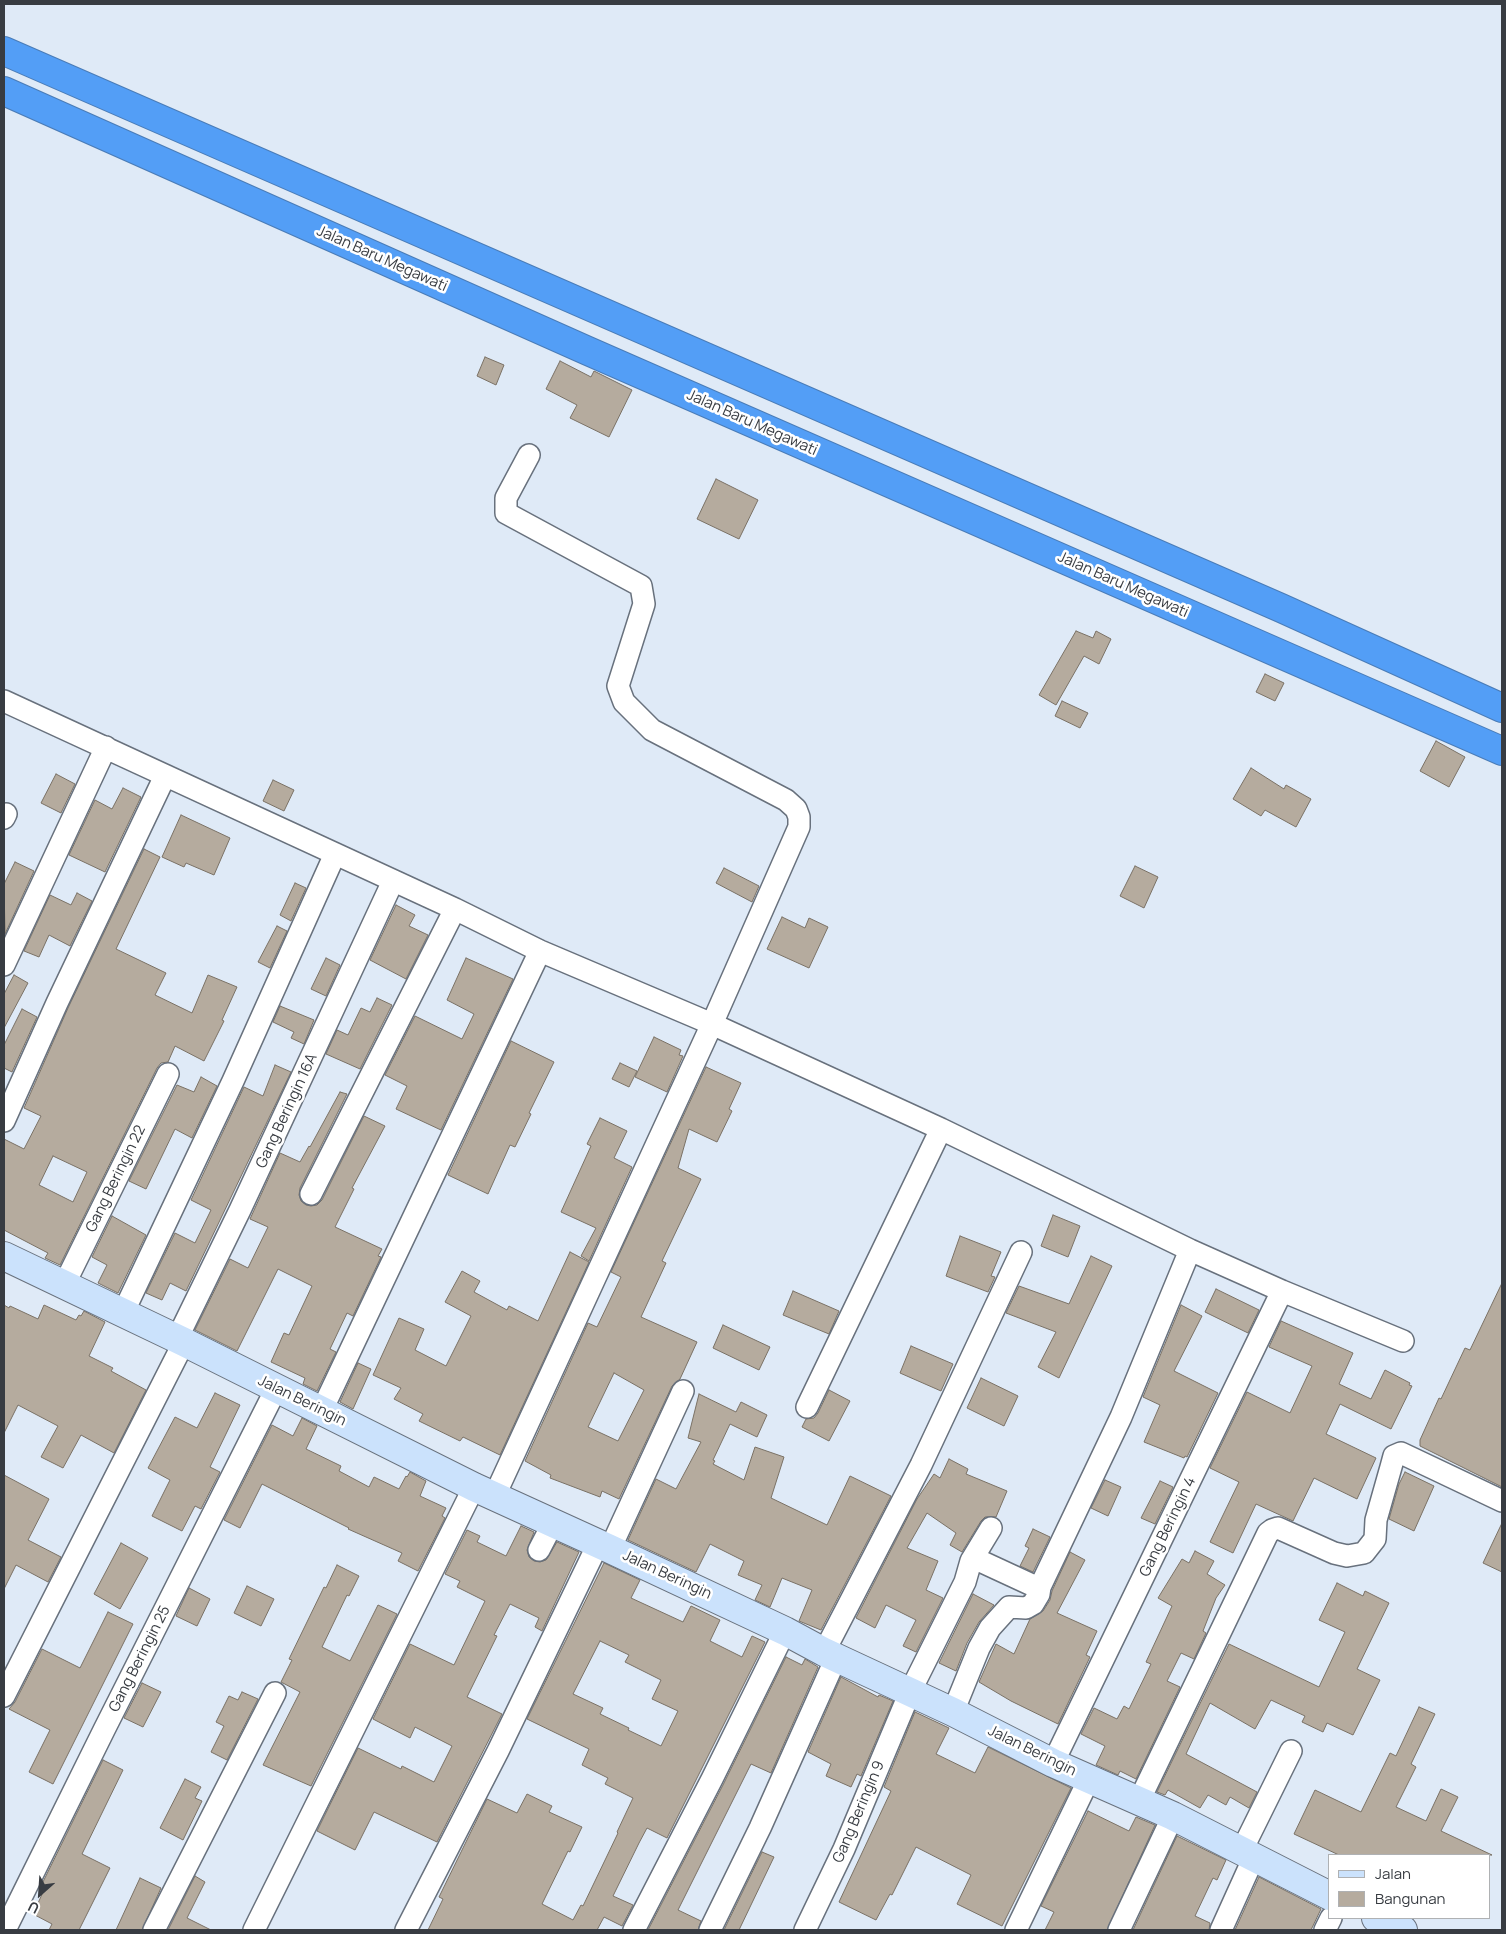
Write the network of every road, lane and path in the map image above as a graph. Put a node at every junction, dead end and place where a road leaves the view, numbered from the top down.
1 (4, 50) edge
2 (4, 91) edge
3 (529, 455) dead end
4 (1204, 576) junction
5 (1281, 608) junction
6 (1190, 614) junction
7 (1262, 646) junction
8 (4, 700) edge
9 (1502, 708) edge
10 (106, 747) junction
11 (1502, 751) edge
12 (165, 776) junction
13 (335, 854) junction
14 (393, 881) junction
15 (456, 909) junction
16 (540, 951) junction
17 (4, 965) edge
18 (712, 1024) junction
19 (168, 1074) dead end
20 (4, 1121) edge
21 (941, 1129) junction
22 (311, 1194) dead end
23 (1190, 1250) junction
24 (1021, 1252) dead end
25 (4, 1256) edge
26 (64, 1285) junction
27 (1282, 1291) junction
28 (123, 1313) junction
29 (181, 1340) junction
30 (1402, 1341) dead end
31 (276, 1389) junction
32 (683, 1391) dead end
33 (807, 1407) dead end
34 (322, 1410) junction
35 (485, 1491) junction
36 (1502, 1501) edge
37 (553, 1522) junction
38 (991, 1528) dead end
39 (604, 1546) junction
40 (540, 1550) dead end
41 (971, 1561) junction
42 (1040, 1587) junction
43 (785, 1631) junction
44 (830, 1655) junction
45 (910, 1692) junction
46 (274, 1693) dead end
47 (4, 1696) edge
48 (953, 1712) junction
49 (1291, 1751) dead end
50 (1053, 1762) junction
51 (1088, 1779) junction
52 (1139, 1801) junction
53 (1173, 1816) junction
54 (1248, 1853) junction
55 (1328, 1895) edge
56 (1378, 1919) edge
57 (5, 1930) edge
58 (154, 1930) edge
59 (254, 1930) edge
60 (406, 1930) edge
61 (634, 1930) edge
62 (710, 1930) edge
63 (805, 1930) edge
64 (1016, 1930) edge
65 (1119, 1930) edge
66 (1221, 1930) edge
67 (1403, 1930) edge

1 - 4 highway
2 - 6 highway, Jalan Baru Megawati
3 - 18 street
4 - 5 highway
4 - 6 highway
5 - 7 highway
5 - 9 highway
6 - 7 highway, Jalan Baru Megawati
7 - 11 highway, Jalan Baru Megawati
8 - 10 street
10 - 12 street
10 - 17 street
12 - 13 street
12 - 20 street
13 - 14 street
13 - 28 street
14 - 15 street
14 - 29 street, Gang Beringin 16A
15 - 16 street
15 - 22 street
16 - 18 street
16 - 34 street
18 - 21 street
18 - 35 street
19 - 26 street, Gang Beringin 22
21 - 23 street
21 - 33 street
23 - 27 street
23 - 42 street
24 - 44 street
25 - 26 street, Jalan Beringin
26 - 28 street, Jalan Beringin
27 - 30 street
27 - 50 street, Gang Beringin 4
28 - 29 street, Jalan Beringin
29 - 31 street, Jalan Beringin
29 - 47 street, Gang Beringin 16A
31 - 34 street, Jalan Beringin
31 - 57 street, Gang Beringin 25
32 - 39 street
34 - 35 street, Jalan Beringin
35 - 37 street, Jalan Beringin
35 - 59 street
36 - 52 street
37 - 39 street, Jalan Beringin
37 - 40 street
38 - 41 street, Gang Beringin 9
39 - 43 street, Jalan Beringin
39 - 60 street
41 - 42 street
41 - 45 street, Gang Beringin 9
42 - 48 street
43 - 44 street, Jalan Beringin
43 - 61 street
44 - 45 street, Jalan Beringin
44 - 62 street
45 - 48 street, Jalan Beringin
45 - 63 street, Gang Beringin 9
46 - 58 street
48 - 50 street, Jalan Beringin
49 - 54 street
50 - 51 street, Jalan Beringin
51 - 52 street, Jalan Beringin
51 - 64 street
52 - 53 street, Jalan Beringin
53 - 54 street, Jalan Beringin
53 - 65 street
54 - 55 street, Jalan Beringin
54 - 66 street
56 - 67 street

